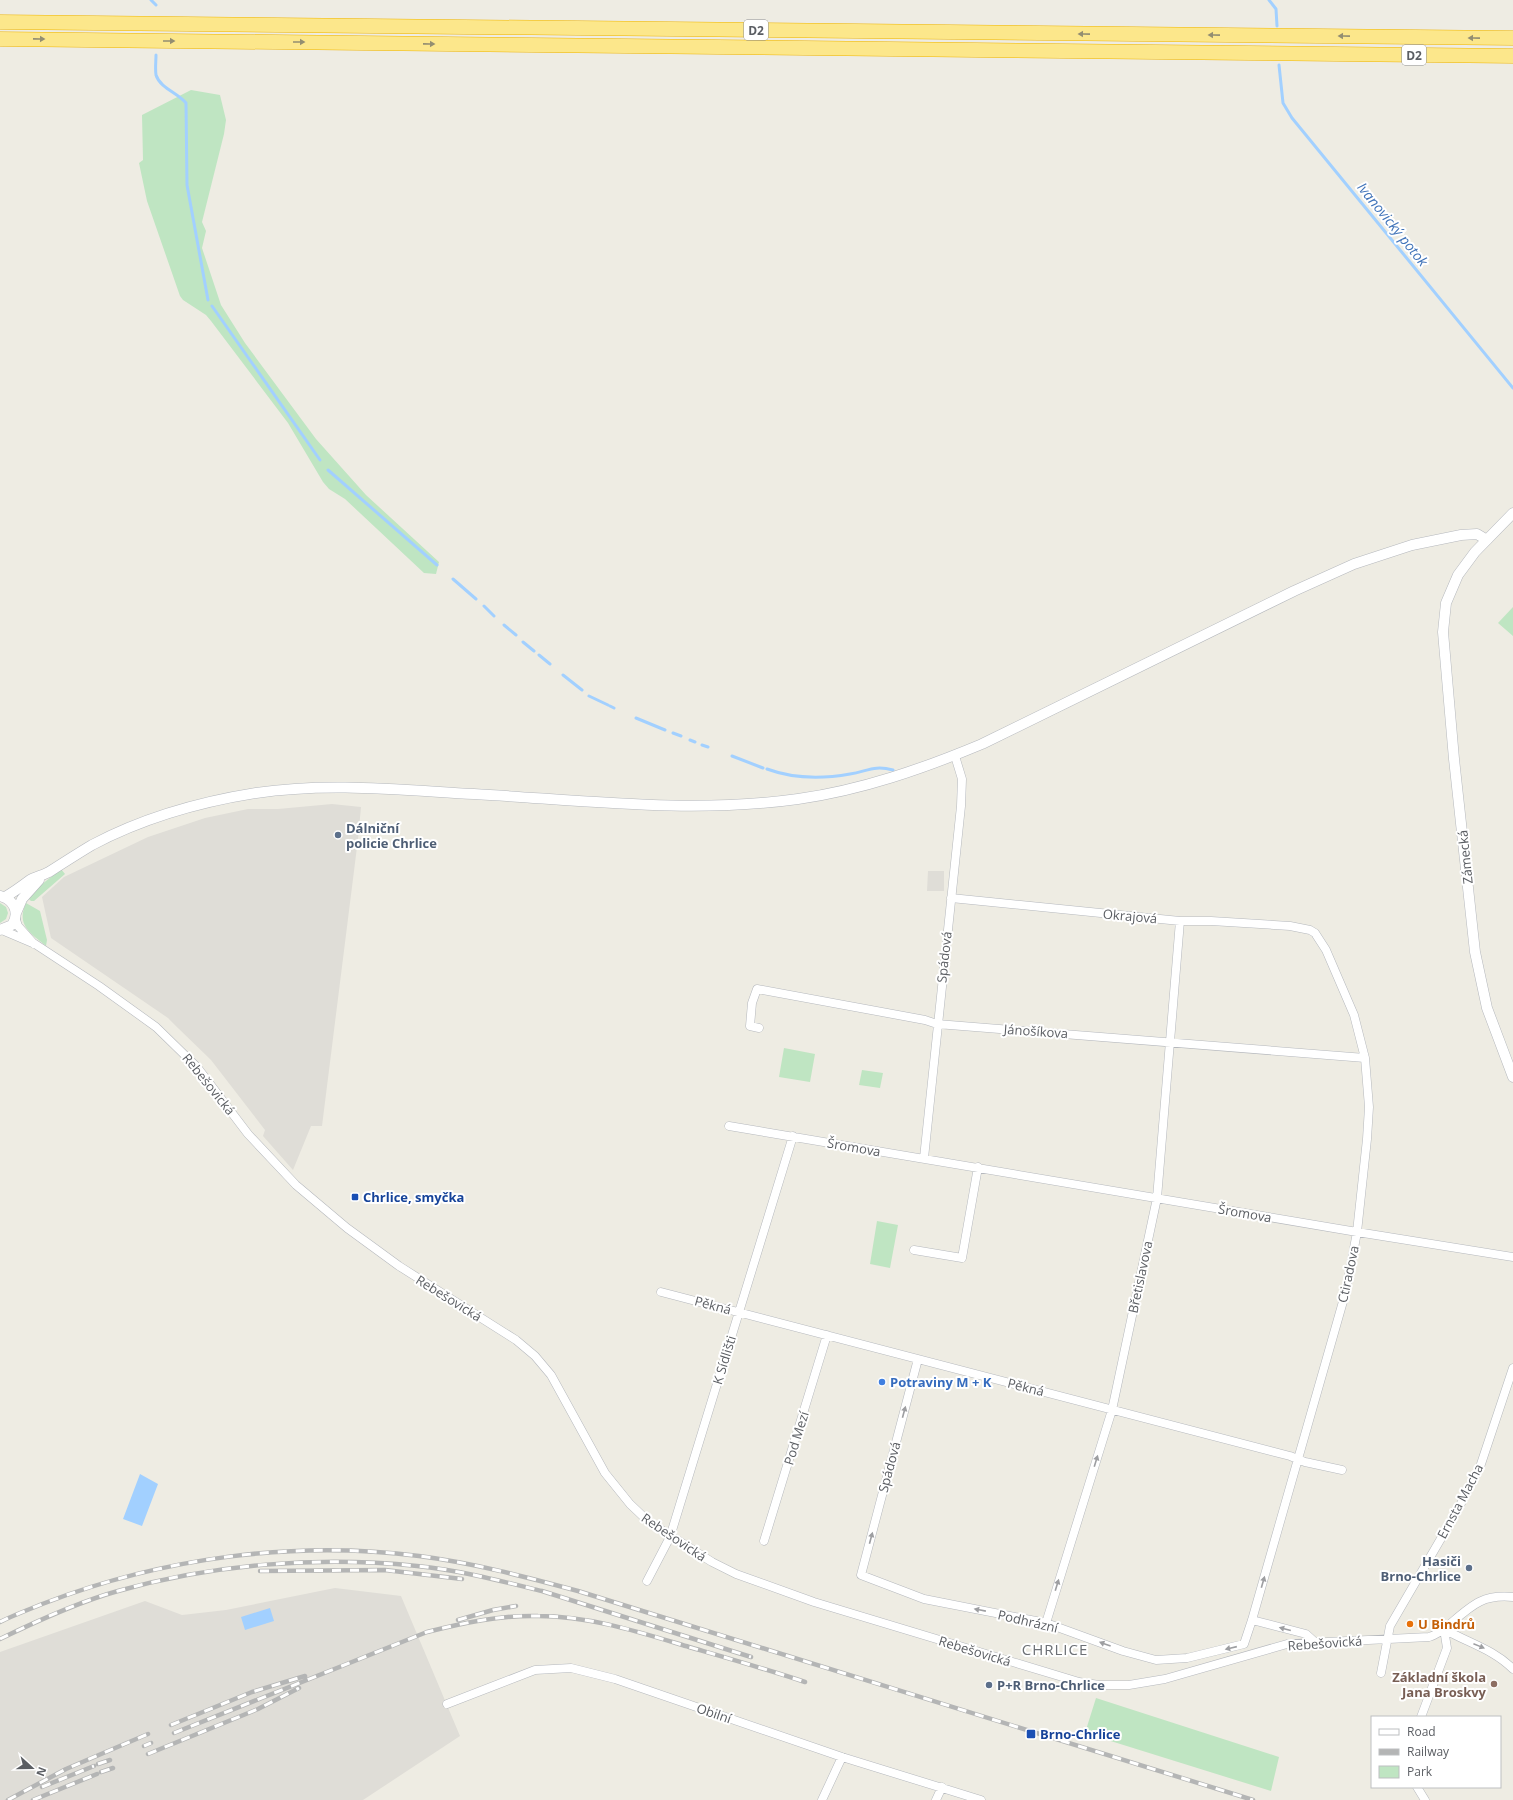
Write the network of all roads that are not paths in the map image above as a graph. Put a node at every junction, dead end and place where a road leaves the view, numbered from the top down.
1 (0, 22) edge
2 (1513, 38) edge
3 (0, 39) edge
4 (1513, 56) edge
5 (1513, 513) edge
6 (1487, 540) junction
7 (955, 756) junction
8 (45, 874) junction
9 (2, 896) edge
10 (951, 898) junction
11 (16, 915) junction
12 (1180, 921) junction
13 (1, 930) edge
14 (1310, 930) joint
15 (34, 944) junction
16 (937, 1024) junction
17 (759, 1028) dead end
18 (1170, 1042) junction
19 (1365, 1058) junction
20 (1513, 1077) edge
21 (729, 1126) dead end
22 (793, 1136) junction
23 (924, 1158) junction
24 (978, 1167) junction
25 (1157, 1198) junction
26 (1357, 1232) junction
27 (914, 1250) dead end
28 (1513, 1256) edge
29 (662, 1292) dead end
30 (738, 1312) junction
31 (827, 1335) junction
32 (918, 1360) junction
33 (1513, 1368) edge
34 (1112, 1410) junction
35 (1298, 1459) junction
36 (1342, 1470) dead end
37 (670, 1537) junction
38 (764, 1541) dead end
39 (861, 1575) joint
40 (647, 1581) dead end
41 (1513, 1597) edge
42 (1252, 1620) junction
43 (1046, 1623) junction
44 (1444, 1629) junction
45 (1388, 1638) junction
46 (1315, 1642) junction
47 (1513, 1669) edge
48 (1381, 1673) dead end
49 (447, 1704) dead end
50 (1421, 1716) edge
51 (842, 1757) junction
52 (942, 1787) junction
53 (1418, 1788) edge
54 (822, 1800) edge
55 (936, 1800) edge
56 (981, 1800) edge
57 (1425, 1800) edge

2 -> 1 highway, D2
3 -> 4 highway, D2
5 - 6 street, Zámecká
6 - 7 street
6 - 20 street, Zámecká
7 - 8 street
7 - 10 street, Spádová
8 - 9 street
8 - 11 street
9 - 11 street
10 - 12 street, Okrajová
10 - 16 street, Spádová
11 - 13 street
11 - 15 street, Rebešovická
12 - 14 street, Okrajová
12 - 18 street, Břetislavova
13 - 15 street, Rebešovická
14 - 19 street, Ctiradova
15 - 37 street, Rebešovická
16 - 17 street, Jánošíkova
16 - 18 street, Jánošíkova
16 - 23 street, Spádová
18 - 19 street, Jánošíkova
18 - 25 street, Břetislavova
19 - 26 street, Ctiradova
21 - 22 street, Šromova
22 - 23 street, Šromova
22 - 30 street, K Sídlišti
23 - 24 street, Šromova
24 - 25 street, Šromova
24 - 27 street
25 - 26 street, Šromova
25 - 34 street, Břetislavova
26 - 28 street, Šromova
26 - 35 street, Ctiradova
29 - 30 street, Pěkná
30 - 31 street, Pěkná
30 - 37 street, K Sídlišti
31 - 32 street, Pěkná
31 - 38 street, Pod Mezí
32 - 34 street, Pěkná
39 -> 32 street, Spádová
33 - 45 street, Ernsta Macha
34 - 35 street, Pěkná
43 -> 34 street, Břetislavova
35 - 36 street, Pěkná
42 -> 35 street, Ctiradova
37 - 40 street, K Sídlišti
37 - 46 street, Rebešovická
43 -> 39 street, Podhrázní
41 - 44 street, Rebešovická
42 -> 43 street, Podhrázní
46 -> 42 street
44 - 45 street, Rebešovická
44 -> 47 street
44 - 50 street
45 - 46 street, Rebešovická
45 - 48 street, Ernsta Macha
49 - 51 street, Obilní
51 - 52 street, Obilní
51 - 54 street
52 - 55 street
52 - 56 street, Obilní
53 - 57 street

